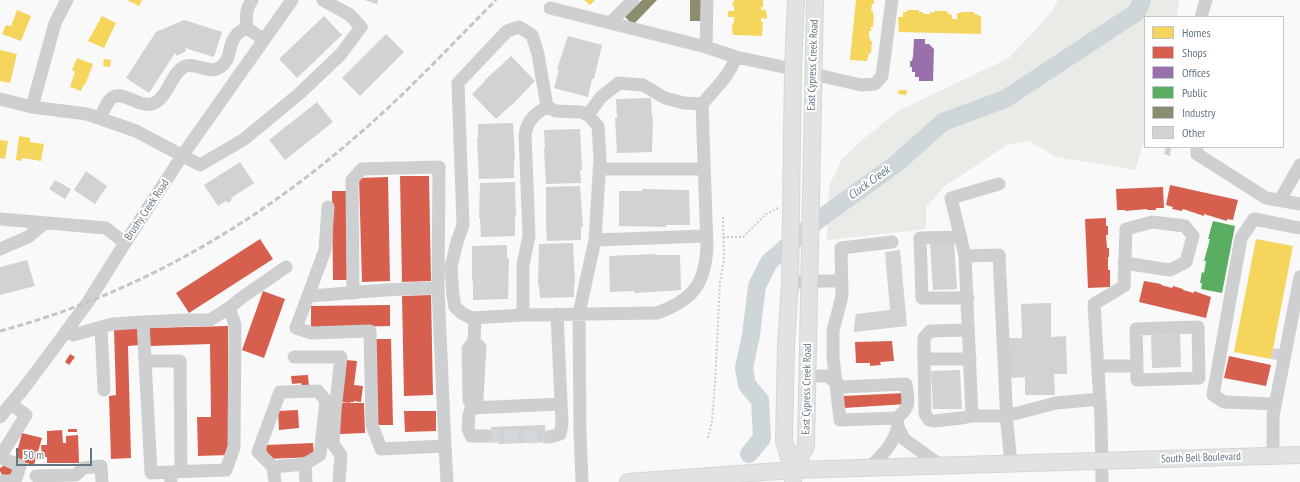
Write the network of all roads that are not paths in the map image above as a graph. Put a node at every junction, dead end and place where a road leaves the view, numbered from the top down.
1 (67, 0) edge
2 (252, 0) edge
3 (292, 0) edge
4 (323, 0) edge
5 (633, 0) edge
6 (707, 0) edge
7 (796, 0) edge
8 (815, 0) edge
9 (892, 0) edge
10 (1206, 0) edge
11 (550, 8) dead end
12 (1201, 16) edge
13 (610, 23) junction
14 (248, 28) junction
15 (263, 40) junction
16 (706, 47) junction
17 (736, 57) junction
18 (793, 69) junction
19 (813, 74) junction
20 (0, 100) edge
21 (702, 104) junction
22 (32, 107) junction
23 (547, 107) junction
24 (588, 115) junction
25 (100, 118) junction
26 (1197, 148) edge
27 (182, 156) junction
28 (1300, 165) edge
29 (599, 169) junction
30 (704, 169) junction
31 (999, 184) dead end
32 (1280, 200) junction
33 (1300, 204) edge
34 (328, 207) dead end
35 (0, 219) edge
36 (45, 223) junction
37 (1300, 228) edge
38 (706, 236) junction
39 (961, 237) junction
40 (595, 240) junction
41 (892, 242) dead end
42 (124, 243) junction
43 (0, 249) edge
44 (965, 256) junction
45 (1124, 263) junction
46 (286, 268) dead end
47 (1300, 277) edge
48 (809, 281) junction
49 (842, 281) junction
50 (790, 283) junction
51 (438, 288) junction
52 (353, 293) junction
53 (308, 296) junction
54 (968, 298) junction
55 (229, 308) junction
56 (579, 313) junction
57 (557, 314) junction
58 (523, 315) junction
59 (475, 318) junction
60 (143, 322) junction
61 (100, 328) junction
62 (67, 330) junction
63 (968, 330) junction
64 (474, 341) junction
65 (294, 357) dead end
66 (924, 359) junction
67 (970, 359) junction
68 (146, 361) junction
69 (1098, 366) junction
70 (1137, 366) junction
71 (807, 376) junction
72 (834, 380) junction
73 (104, 390) dead end
74 (1100, 399) junction
75 (11, 404) junction
76 (471, 404) junction
77 (561, 404) junction
78 (1275, 404) junction
79 (972, 416) junction
80 (1006, 416) junction
81 (0, 417) edge
82 (897, 422) junction
83 (486, 436) tunnel mouth
84 (550, 436) dead end
85 (445, 446) junction
86 (1300, 455) edge
87 (1273, 456) junction
88 (0, 457) edge
89 (1102, 460) junction
90 (305, 464) junction
91 (1011, 464) junction
92 (940, 465) junction
93 (273, 467) junction
94 (869, 468) junction
95 (174, 475) edge
96 (36, 476) dead end
97 (793, 476) edge
98 (0, 481) edge
99 (15, 482) edge
100 (102, 482) edge
101 (275, 482) edge
102 (306, 482) edge
103 (339, 482) edge
104 (447, 482) edge
105 (582, 482) edge
106 (628, 482) edge
107 (1102, 482) edge

1 - 22 street
2 - 14 street
3 - 15 street, Brushy Creek Road
4 - 27 street
5 - 13 street
6 - 16 street
7 - 18 main road, East Cypress Creek Road
8 - 19 main road, East Cypress Creek Road
9 - 19 street
10 - 12 street
11 - 13 street
13 - 16 street
14 - 15 street
14 - 25 street
15 - 27 street, Brushy Creek Road
16 - 17 street
17 - 18 street
17 - 21 street
18 - 19 main road
18 - 50 main road, East Cypress Creek Road
19 - 48 main road, East Cypress Creek Road
20 - 22 street
21 - 24 street
21 - 30 street
22 - 25 street
23 - 24 street
23 - 58 street
23 - 59 street
24 - 29 street
25 - 27 street
26 - 32 street
27 - 42 street, Brushy Creek Road
28 - 32 street
29 - 30 street
29 - 40 street
30 - 38 street
31 - 39 street
32 - 33 street
34 - 53 street
35 - 36 street
36 - 42 street
36 - 43 street
37 - 78 street
38 - 40 street
38 - 56 street
39 - 44 street
39 - 54 street
40 - 56 street
41 - 49 street
42 - 62 street, Brushy Creek Road
44 - 54 street
44 - 80 street
45 - 45 street
45 - 69 street
46 - 55 street
47 - 78 street
48 - 49 street
48 - 50 street
48 - 71 main road, East Cypress Creek Road
49 - 72 street
50 - 97 main road, East Cypress Creek Road
51 - 52 street
51 - 52 street
51 - 85 street
52 - 53 street
53 - 85 street
54 - 63 street
55 - 60 street
55 - 95 street
56 - 57 street
56 - 105 street
57 - 58 street
57 - 77 street
58 - 59 street
59 - 64 street
60 - 61 street
60 - 68 street
61 - 62 street
61 - 73 street
62 - 75 street, Brushy Creek Road
63 - 66 street
63 - 67 street
64 - 76 street
64 - 76 street
65 - 103 street
66 - 67 street
66 - 79 street
67 - 79 street
68 - 95 street
68 - 95 street
69 - 70 street
69 - 74 street
70 - 70 street
71 - 72 street
71 - 97 main road, East Cypress Creek Road
72 - 82 street
72 - 82 street
74 - 80 street
74 - 89 street
75 - 81 street, Brushy Creek Road
75 - 88 street
76 - 77 street
76 - 83 street
77 - 84 street
78 - 87 street
79 - 80 street
80 - 91 street
82 - 92 street
82 - 94 street
85 - 104 street
86 - 87 main road, South Bell Boulevard
87 - 89 main road, South Bell Boulevard
88 - 99 street
89 - 91 main road, South Bell Boulevard
89 - 107 street
90 - 93 street
90 - 93 street
90 - 102 street
91 - 92 main road, South Bell Boulevard
92 - 94 main road, South Bell Boulevard
93 - 101 street
94 - 97 main road, South Bell Boulevard
96 - 100 street
97 - 106 main road
98 - 99 street

